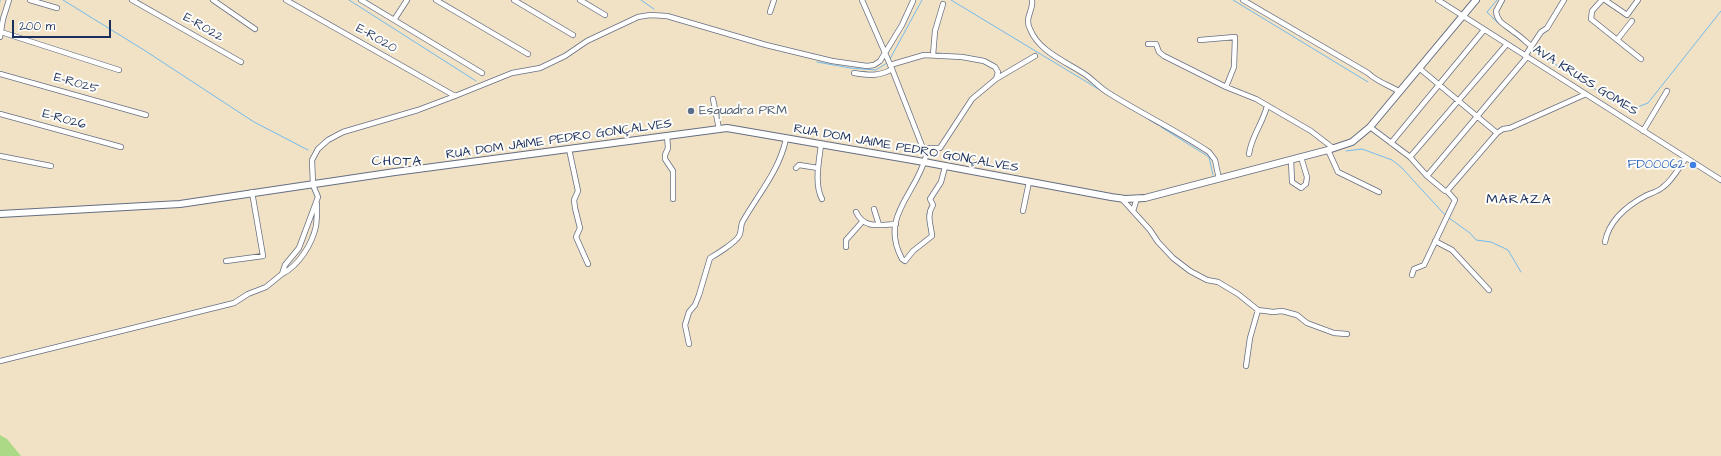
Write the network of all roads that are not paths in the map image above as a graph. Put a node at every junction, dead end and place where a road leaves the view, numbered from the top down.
1 (10, 0) edge
2 (30, 0) edge
3 (132, 0) edge
4 (213, 0) edge
5 (286, 0) edge
6 (361, 0) edge
7 (407, 0) edge
8 (436, 0) edge
9 (514, 0) edge
10 (580, 0) edge
11 (774, 0) edge
12 (862, 0) edge
13 (913, 0) edge
14 (1032, 0) edge
15 (1243, 0) edge
16 (1438, 0) edge
17 (1476, 0) edge
18 (1502, 0) edge
19 (1564, 0) edge
20 (1602, 0) edge
21 (1605, 0) edge
22 (1638, 0) edge
23 (943, 4) dead end
24 (57, 8) dead end
25 (770, 12) dead end
26 (605, 15) dead end
27 (1462, 16) junction
28 (2, 18) edge
29 (394, 20) junction
30 (1632, 21) dead end
31 (255, 29) dead end
32 (1484, 30) junction
33 (1, 35) edge
34 (573, 35) dead end
35 (1200, 40) dead end
36 (1617, 40) junction
37 (1148, 44) dead end
38 (1507, 44) junction
39 (1530, 48) junction
40 (885, 53) junction
41 (528, 54) dead end
42 (933, 55) junction
43 (1036, 56) dead end
44 (1526, 56) junction
45 (1641, 58) dead end
46 (241, 62) dead end
47 (891, 67) junction
48 (1419, 68) junction
49 (119, 70) dead end
50 (482, 73) dead end
51 (854, 73) dead end
52 (0, 74) edge
53 (996, 79) junction
54 (1439, 86) junction
55 (1226, 87) junction
56 (1667, 91) dead end
57 (1400, 92) junction
58 (1586, 94) junction
59 (455, 96) junction
60 (713, 99) dead end
61 (1458, 101) junction
62 (1267, 106) junction
63 (0, 114) edge
64 (146, 115) dead end
65 (1478, 117) junction
66 (1370, 127) junction
67 (719, 129) junction
68 (1643, 131) junction
69 (1497, 133) junction
70 (667, 136) junction
71 (786, 139) junction
72 (1390, 143) junction
73 (821, 145) junction
74 (121, 147) dead end
75 (922, 148) junction
76 (569, 149) junction
77 (1330, 149) junction
78 (1249, 154) dead end
79 (0, 156) edge
80 (1301, 157) junction
81 (1410, 157) junction
82 (1686, 158) junction
83 (1290, 160) junction
84 (924, 162) junction
85 (51, 166) dead end
86 (945, 167) junction
87 (796, 168) dead end
88 (818, 168) junction
89 (1427, 176) junction
90 (1219, 179) junction
91 (1721, 180) edge
92 (1028, 182) junction
93 (313, 185) junction
94 (1447, 191) junction
95 (252, 192) junction
96 (1378, 192) dead end
97 (318, 197) junction
98 (1121, 198) junction
99 (1137, 198) junction
100 (673, 199) dead end
101 (822, 199) dead end
102 (874, 209) dead end
103 (1023, 211) dead end
104 (1133, 211) junction
105 (856, 212) dead end
106 (0, 214) edge
107 (862, 222) junction
108 (879, 224) junction
109 (896, 224) junction
110 (1435, 241) junction
111 (1605, 242) dead end
112 (846, 247) dead end
113 (226, 261) dead end
114 (588, 264) dead end
115 (282, 274) junction
116 (1412, 275) dead end
117 (1489, 290) dead end
118 (1258, 310) junction
119 (1347, 334) dead end
120 (689, 344) dead end
121 (0, 361) edge
122 (1246, 366) dead end

1 - 28 street
2 - 24 street
3 - 46 street, E-R022
4 - 31 street
5 - 59 street, E-R020
6 - 29 street
7 - 29 street
8 - 41 street
9 - 34 street
10 - 26 street
11 - 25 street
12 - 40 street
13 - 40 street
14 - 90 street
15 - 57 street
16 - 27 street, AVA KRUSS GOMES
17 - 27 main road, RUA DOM JAIME PEDRO GONÇALVES
18 - 39 street
19 - 39 street
20 - 36 street
21 - 22 street
23 - 42 street
27 - 32 street, AVA KRUSS GOMES
27 - 48 main road, RUA DOM JAIME PEDRO GONÇALVES
28 - 33 street
29 - 50 street
30 - 36 street
32 - 38 street, AVA KRUSS GOMES
32 - 54 street
33 - 49 street
35 - 55 street
36 - 45 street
37 - 55 street
38 - 44 street, AVA KRUSS GOMES
38 - 61 street
39 - 44 street
40 - 47 street
40 - 59 street
42 - 47 street
42 - 53 street
43 - 53 street
44 - 58 street, AVA KRUSS GOMES
44 - 65 street
47 - 51 street
47 - 75 street
48 - 54 street
48 - 57 main road, RUA DOM JAIME PEDRO GONÇALVES
52 - 64 street, E-R025
53 - 75 street
54 - 61 street
54 - 72 street
55 - 62 street
56 - 68 street
57 - 66 main road, RUA DOM JAIME PEDRO GONÇALVES
58 - 68 street, AVA KRUSS GOMES
58 - 69 street
59 - 93 street
60 - 67 street
61 - 65 street
61 - 81 street
62 - 77 street
62 - 78 street
63 - 74 street, E-R026
65 - 69 street
65 - 89 street
66 - 72 street
66 - 77 main road, RUA DOM JAIME PEDRO GONÇALVES
67 - 70 main road, RUA DOM JAIME PEDRO GONÇALVES
67 - 71 main road, RUA DOM JAIME PEDRO GONÇALVES
68 - 82 street, AVA KRUSS GOMES
69 - 94 street
70 - 76 main road, RUA DOM JAIME PEDRO GONÇALVES
70 - 100 street
71 - 73 main road, RUA DOM JAIME PEDRO GONÇALVES
71 - 120 street
72 - 81 street
73 - 84 main road, RUA DOM JAIME PEDRO GONÇALVES
73 - 88 street
75 - 84 street
76 - 93 main road, RUA DOM JAIME PEDRO GONÇALVES
76 - 114 street
77 - 80 main road, RUA DOM JAIME PEDRO GONÇALVES
77 - 96 street
79 - 85 street
80 - 83 main road, RUA DOM JAIME PEDRO GONÇALVES
80 - 83 street
81 - 89 street
82 - 91 street, AVA KRUSS GOMES
82 - 111 street
83 - 90 main road, RUA DOM JAIME PEDRO GONÇALVES
84 - 86 main road, RUA DOM JAIME PEDRO GONÇALVES
84 - 109 street
86 - 92 main road, RUA DOM JAIME PEDRO GONÇALVES
86 - 109 street
87 - 88 street
88 - 101 street
89 - 94 street
90 - 99 main road, RUA DOM JAIME PEDRO GONÇALVES
92 - 98 main road, RUA DOM JAIME PEDRO GONÇALVES
92 - 103 street
93 - 95 main road, RUA DOM JAIME PEDRO GONÇALVES
93 - 97 street
94 - 110 street
95 - 106 main road, RUA DOM JAIME PEDRO GONÇALVES
95 - 113 street
97 - 115 street
97 - 115 street
98 - 99 main road, RUA DOM JAIME PEDRO GONÇALVES
98 - 104 street
99 - 104 street
102 - 108 street
104 - 118 street
105 - 107 street
107 - 108 street
107 - 112 street
108 - 109 street
110 - 116 street
110 - 117 street
115 - 121 street
118 - 119 street
118 - 122 street

